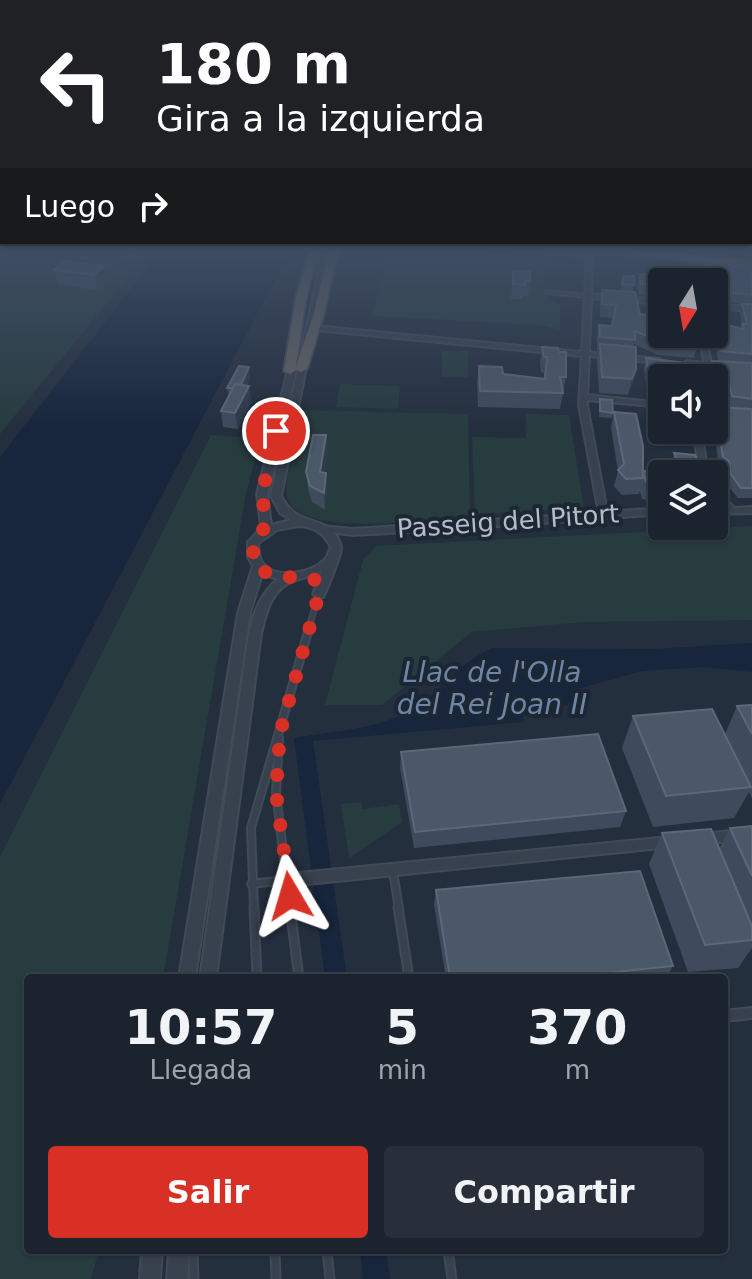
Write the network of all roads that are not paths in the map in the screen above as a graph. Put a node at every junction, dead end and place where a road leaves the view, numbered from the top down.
1 (300, 309) edge
2 (312, 309) edge
3 (320, 309) edge
4 (588, 309) edge
5 (315, 328) junction
6 (586, 354) junction
7 (697, 364) edge
8 (728, 367) edge
9 (737, 368) edge
10 (296, 370) junction
11 (583, 397) junction
12 (648, 404) edge
13 (728, 506) edge
14 (752, 510) edge
15 (728, 511) edge
16 (732, 511) junction
17 (648, 512) edge
18 (603, 514) junction
19 (303, 523) junction
20 (323, 529) junction
21 (353, 532) junction
22 (261, 533) junction
23 (335, 550) junction
24 (259, 566) junction
25 (296, 576) junction
26 (319, 594) junction
27 (280, 733) junction
28 (752, 834) edge
29 (392, 870) junction
30 (295, 879) junction
31 (251, 884) junction
32 (188, 974) edge
33 (209, 974) edge
34 (257, 974) edge
35 (299, 974) edge
36 (408, 974) edge
37 (752, 1013) edge
38 (728, 1016) edge
39 (152, 1254) edge
40 (179, 1254) edge
41 (193, 1254) edge
42 (275, 1254) edge
43 (327, 1254) edge
44 (449, 1254) edge
45 (150, 1279) edge
46 (177, 1279) edge
47 (194, 1279) edge
48 (276, 1279) edge
49 (330, 1279) edge
50 (452, 1279) edge

1 - 10 highway
2 - 10 street
3 - 5 highway
4 - 6 street
5 - 6 street
5 - 10 highway
6 - 7 street
6 - 11 street
8 - 9 street
10 - 19 street
10 - 22 street
11 - 12 street
11 - 18 street
13 - 16 street
14 - 16 street
15 - 16 street
17 - 18 street, Passeig del Pitort
18 - 21 street, Passeig del Pitort
19 - 20 street
19 - 22 street
20 - 21 street, Passeig del Pitort
20 - 23 street
21 - 23 street
22 - 24 street
23 - 25 street
23 - 26 street
24 - 25 street
24 - 32 street
25 - 26 street
25 - 33 street
26 - 27 lane
27 - 30 lane
27 - 31 lane
28 - 29 street
29 - 30 street
29 - 36 lane
30 - 31 lane
30 - 35 lane
31 - 34 lane
37 - 38 street
39 - 45 street
40 - 46 street
41 - 47 lane
42 - 48 lane
43 - 49 lane
44 - 50 lane

